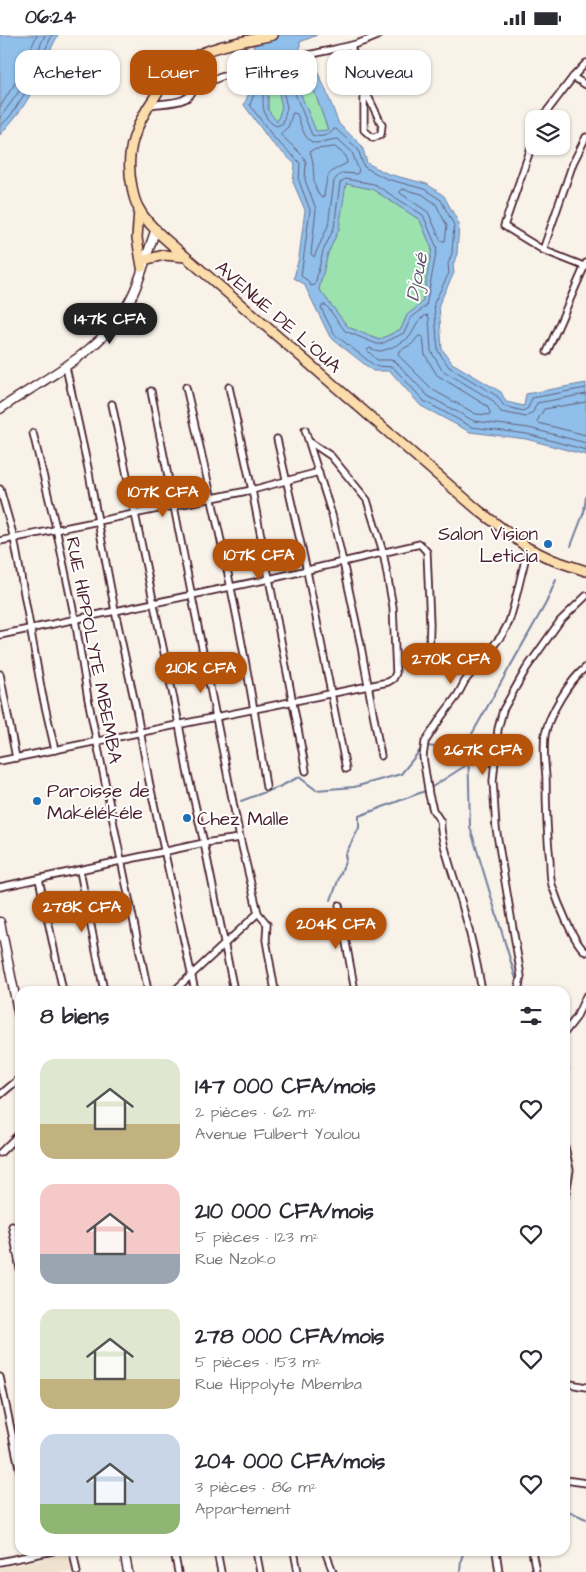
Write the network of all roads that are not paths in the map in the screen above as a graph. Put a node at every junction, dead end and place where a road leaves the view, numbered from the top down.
1 (273, 35) edge
2 (380, 35) edge
3 (351, 45) junction
4 (210, 50) edge
5 (353, 50) edge
6 (586, 63) edge
7 (573, 77) junction
8 (217, 78) edge
9 (586, 85) edge
10 (364, 88) joint
11 (155, 95) edge
12 (190, 95) edge
13 (149, 105) junction
14 (548, 110) edge
15 (586, 137) edge
16 (528, 155) edge
17 (139, 209) junction
18 (156, 229) junction
19 (543, 250) junction
20 (186, 257) junction
21 (143, 263) junction
22 (586, 266) edge
23 (547, 352) dead end
24 (66, 367) junction
25 (186, 387) dead end
26 (229, 387) dead end
27 (151, 391) dead end
28 (112, 404) dead end
29 (0, 409) edge
30 (305, 430) dead end
31 (33, 433) dead end
32 (277, 439) dead end
33 (310, 443) junction
34 (319, 472) junction
35 (287, 482) junction
36 (0, 489) edge
37 (252, 490) junction
38 (212, 497) junction
39 (173, 505) junction
40 (135, 513) junction
41 (97, 521) junction
42 (56, 529) junction
43 (14, 538) junction
44 (0, 541) edge
45 (528, 548) junction
46 (383, 552) junction
47 (343, 562) junction
48 (307, 571) junction
49 (586, 571) edge
50 (270, 579) junction
51 (232, 587) junction
52 (193, 596) junction
53 (586, 596) edge
54 (153, 603) junction
55 (115, 611) junction
56 (75, 619) junction
57 (31, 629) junction
58 (0, 635) edge
59 (428, 659) dead end
60 (586, 667) edge
61 (0, 674) edge
62 (368, 686) junction
63 (331, 694) junction
64 (293, 701) junction
65 (255, 708) junction
66 (216, 717) junction
67 (179, 724) junction
68 (140, 733) junction
69 (96, 741) junction
70 (55, 750) junction
71 (381, 755) dead end
72 (16, 758) junction
73 (0, 761) edge
74 (346, 769) dead end
75 (306, 771) dead end
76 (266, 787) dead end
77 (240, 838) junction
78 (204, 843) junction
79 (164, 852) junction
80 (122, 862) junction
81 (80, 871) junction
82 (39, 879) junction
83 (0, 887) edge
84 (338, 905) dead end
85 (258, 913) junction
86 (0, 922) edge
87 (224, 944) junction
88 (586, 952) edge
89 (192, 975) junction
90 (62, 986) edge
91 (103, 986) edge
92 (147, 986) edge
93 (180, 986) edge
94 (194, 986) edge
95 (233, 986) edge
96 (274, 986) edge
97 (354, 986) edge
98 (481, 986) edge
99 (519, 986) edge
100 (15, 996) edge
101 (586, 996) edge
102 (570, 1026) edge
103 (15, 1082) edge
104 (0, 1095) edge
105 (15, 1138) edge
106 (0, 1153) edge
107 (12, 1226) dead end
108 (15, 1242) edge
109 (0, 1377) edge
110 (570, 1384) edge
111 (586, 1387) edge
112 (15, 1448) edge
113 (570, 1481) edge
114 (586, 1483) edge
115 (24, 1556) edge
116 (74, 1556) edge
117 (125, 1556) edge
118 (175, 1556) edge
119 (218, 1556) edge
120 (257, 1556) edge
121 (295, 1556) edge
122 (327, 1556) edge
123 (497, 1556) edge
124 (533, 1556) edge
125 (0, 1562) edge
126 (77, 1572) edge
127 (128, 1572) edge
128 (178, 1572) edge
129 (221, 1572) edge
130 (260, 1572) edge
131 (298, 1572) edge
132 (333, 1572) edge
133 (499, 1572) edge
134 (536, 1572) edge

1 - 4 main road, AVENUE DE L'OUA
2 - 3 street
3 - 5 street
3 - 8 street
6 - 7 street
7 - 9 street
7 - 14 street
10 - 10 street
11 - 13 main road, AVENUE DE L'OUA
12 - 13 street
13 - 17 main road, AVENUE DE L'OUA
15 - 19 street
16 - 19 street
17 - 18 main road, AVENUE DE L'OUA
17 - 21 main road
18 - 20 main road, AVENUE DE L'OUA
18 - 21 main road
19 - 22 street
20 - 21 main road
20 - 45 main road, AVENUE DE L'OUA
21 - 24 main road
22 - 23 street
24 - 29 main road
24 - 41 street
25 - 38 street
26 - 37 street
27 - 39 street
28 - 40 street
30 - 33 street
31 - 42 street, RUE HIPPOLYTE MBEMBA
32 - 35 street
33 - 34 street
33 - 46 street
34 - 35 street
34 - 47 street
35 - 37 street
35 - 48 street
36 - 43 street
37 - 38 street
37 - 50 street
38 - 39 street
38 - 51 street
39 - 40 street
39 - 52 street
40 - 41 street
40 - 54 street
41 - 42 street
41 - 55 street
42 - 43 street
42 - 56 street, RUE HIPPOLYTE MBEMBA
43 - 44 street
43 - 57 street
45 - 49 main road, AVENUE DE L'OUA
45 - 98 street
46 - 47 street
46 - 59 street
46 - 62 street
47 - 48 street
47 - 62 street
48 - 50 street
48 - 63 street
50 - 51 street
50 - 64 street
51 - 52 street
51 - 65 street
52 - 54 street
52 - 66 street
53 - 99 street
54 - 55 street
54 - 67 street
55 - 56 street
55 - 68 street
56 - 57 street
56 - 69 street, RUE HIPPOLYTE MBEMBA
57 - 58 street
57 - 70 street
60 - 88 street
61 - 72 street
62 - 63 street
62 - 71 street
63 - 64 street
63 - 74 street
64 - 65 street
64 - 75 street
65 - 66 street
65 - 76 street
66 - 67 street
66 - 77 street
67 - 68 street
67 - 78 street
68 - 69 street
68 - 79 street
69 - 70 street
69 - 80 street, RUE HIPPOLYTE MBEMBA
70 - 72 street
72 - 73 street
77 - 78 street
77 - 85 street
78 - 79 street
78 - 87 street
79 - 80 street
79 - 89 street
80 - 81 street
80 - 92 street, RUE HIPPOLYTE MBEMBA
81 - 82 street
81 - 91 street
82 - 83 street
82 - 90 street
84 - 97 street
85 - 87 street
85 - 96 street
86 - 100 main road
87 - 89 street
87 - 95 street
89 - 93 street
89 - 94 street
101 - 102 street
103 - 104 street
105 - 106 street
107 - 108 street
109 - 112 street
110 - 111 street
113 - 114 street
115 - 125 street
116 - 126 street
117 - 127 main road
118 - 128 street
119 - 129 street
120 - 130 street
121 - 131 street
122 - 132 street
123 - 133 street
124 - 134 street

